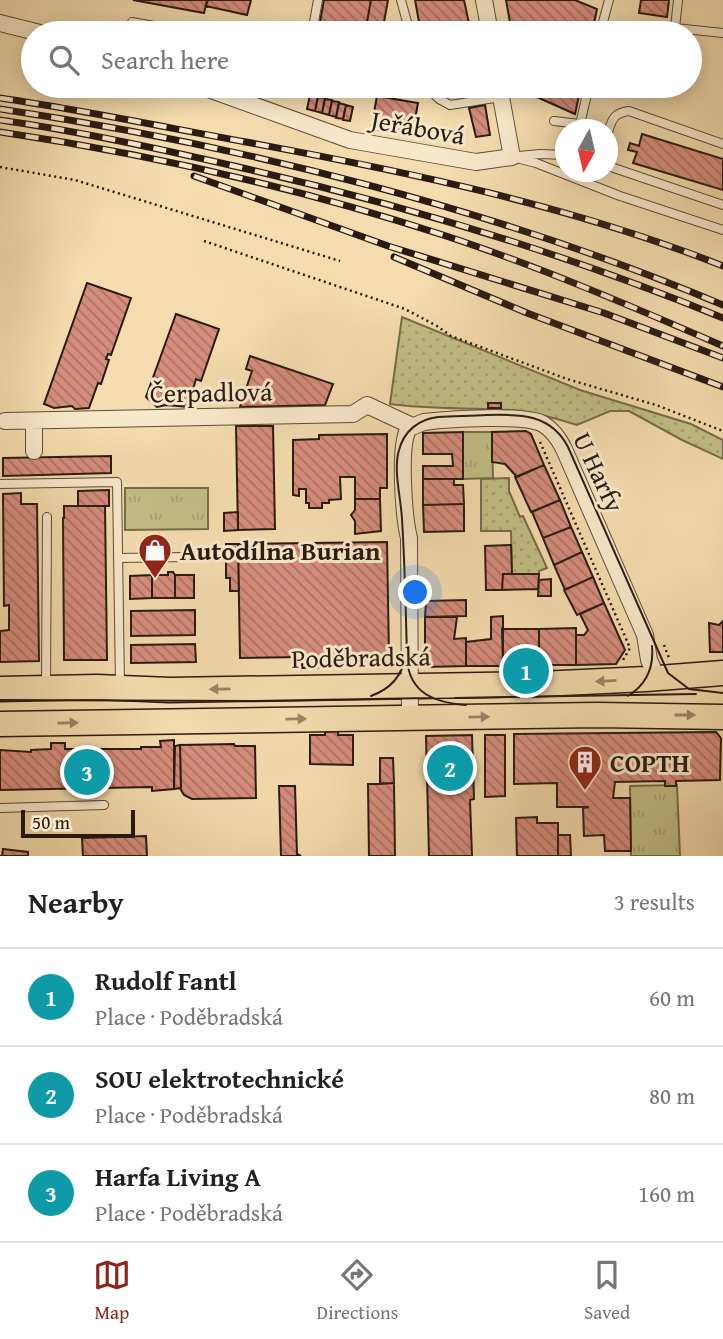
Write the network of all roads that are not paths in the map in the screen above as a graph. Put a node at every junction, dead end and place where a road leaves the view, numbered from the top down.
1 (318, 0) edge
2 (401, 0) edge
3 (484, 0) edge
4 (609, 0) edge
5 (678, 0) edge
6 (314, 21) edge
7 (407, 21) edge
8 (488, 21) edge
9 (603, 21) edge
10 (676, 21) edge
11 (0, 23) edge
12 (21, 28) edge
13 (702, 31) edge
14 (723, 33) edge
15 (233, 98) edge
16 (438, 98) edge
17 (475, 98) edge
18 (501, 98) edge
19 (586, 98) edge
20 (612, 119) edge
21 (554, 121) dead end
22 (723, 144) edge
23 (555, 155) edge
24 (512, 157) junction
25 (618, 170) edge
26 (723, 205) edge
27 (723, 230) edge
28 (5, 421) dead end
29 (34, 421) junction
30 (409, 430) junction
31 (34, 451) dead end
32 (0, 484) edge
33 (47, 517) dead end
34 (188, 557) dead end
35 (118, 558) junction
36 (723, 673) edge
37 (657, 678) junction
38 (410, 686) junction
39 (46, 688) junction
40 (120, 688) junction
41 (0, 689) edge
42 (723, 717) edge
43 (410, 718) junction
44 (0, 724) edge
45 (104, 805) dead end
46 (0, 808) edge

1 - 6 lane
2 - 7 lane
3 - 8 street
4 - 9 lane
5 - 10 lane
11 - 12 street
13 - 14 lane
15 - 24 street, Jeřábová
16 - 17 lane
18 - 24 street
19 - 21 lane
20 - 22 lane
23 - 24 lane
24 - 27 lane
25 - 26 lane
28 - 29 street, Čerpadlová
29 - 30 street, Čerpadlová
29 - 31 street
30 - 37 street, U Harfy
30 - 38 street
32 - 35 lane
33 - 39 lane
34 - 35 lane
35 - 40 lane
36 - 37 main road, Poděbradská
37 -> 38 main road, Poděbradská
38 -> 40 main road, Poděbradská
38 - 43 street
39 - 40 main road, Poděbradská
39 - 41 main road, Poděbradská
43 -> 42 main road
44 -> 43 main road
45 - 46 lane

